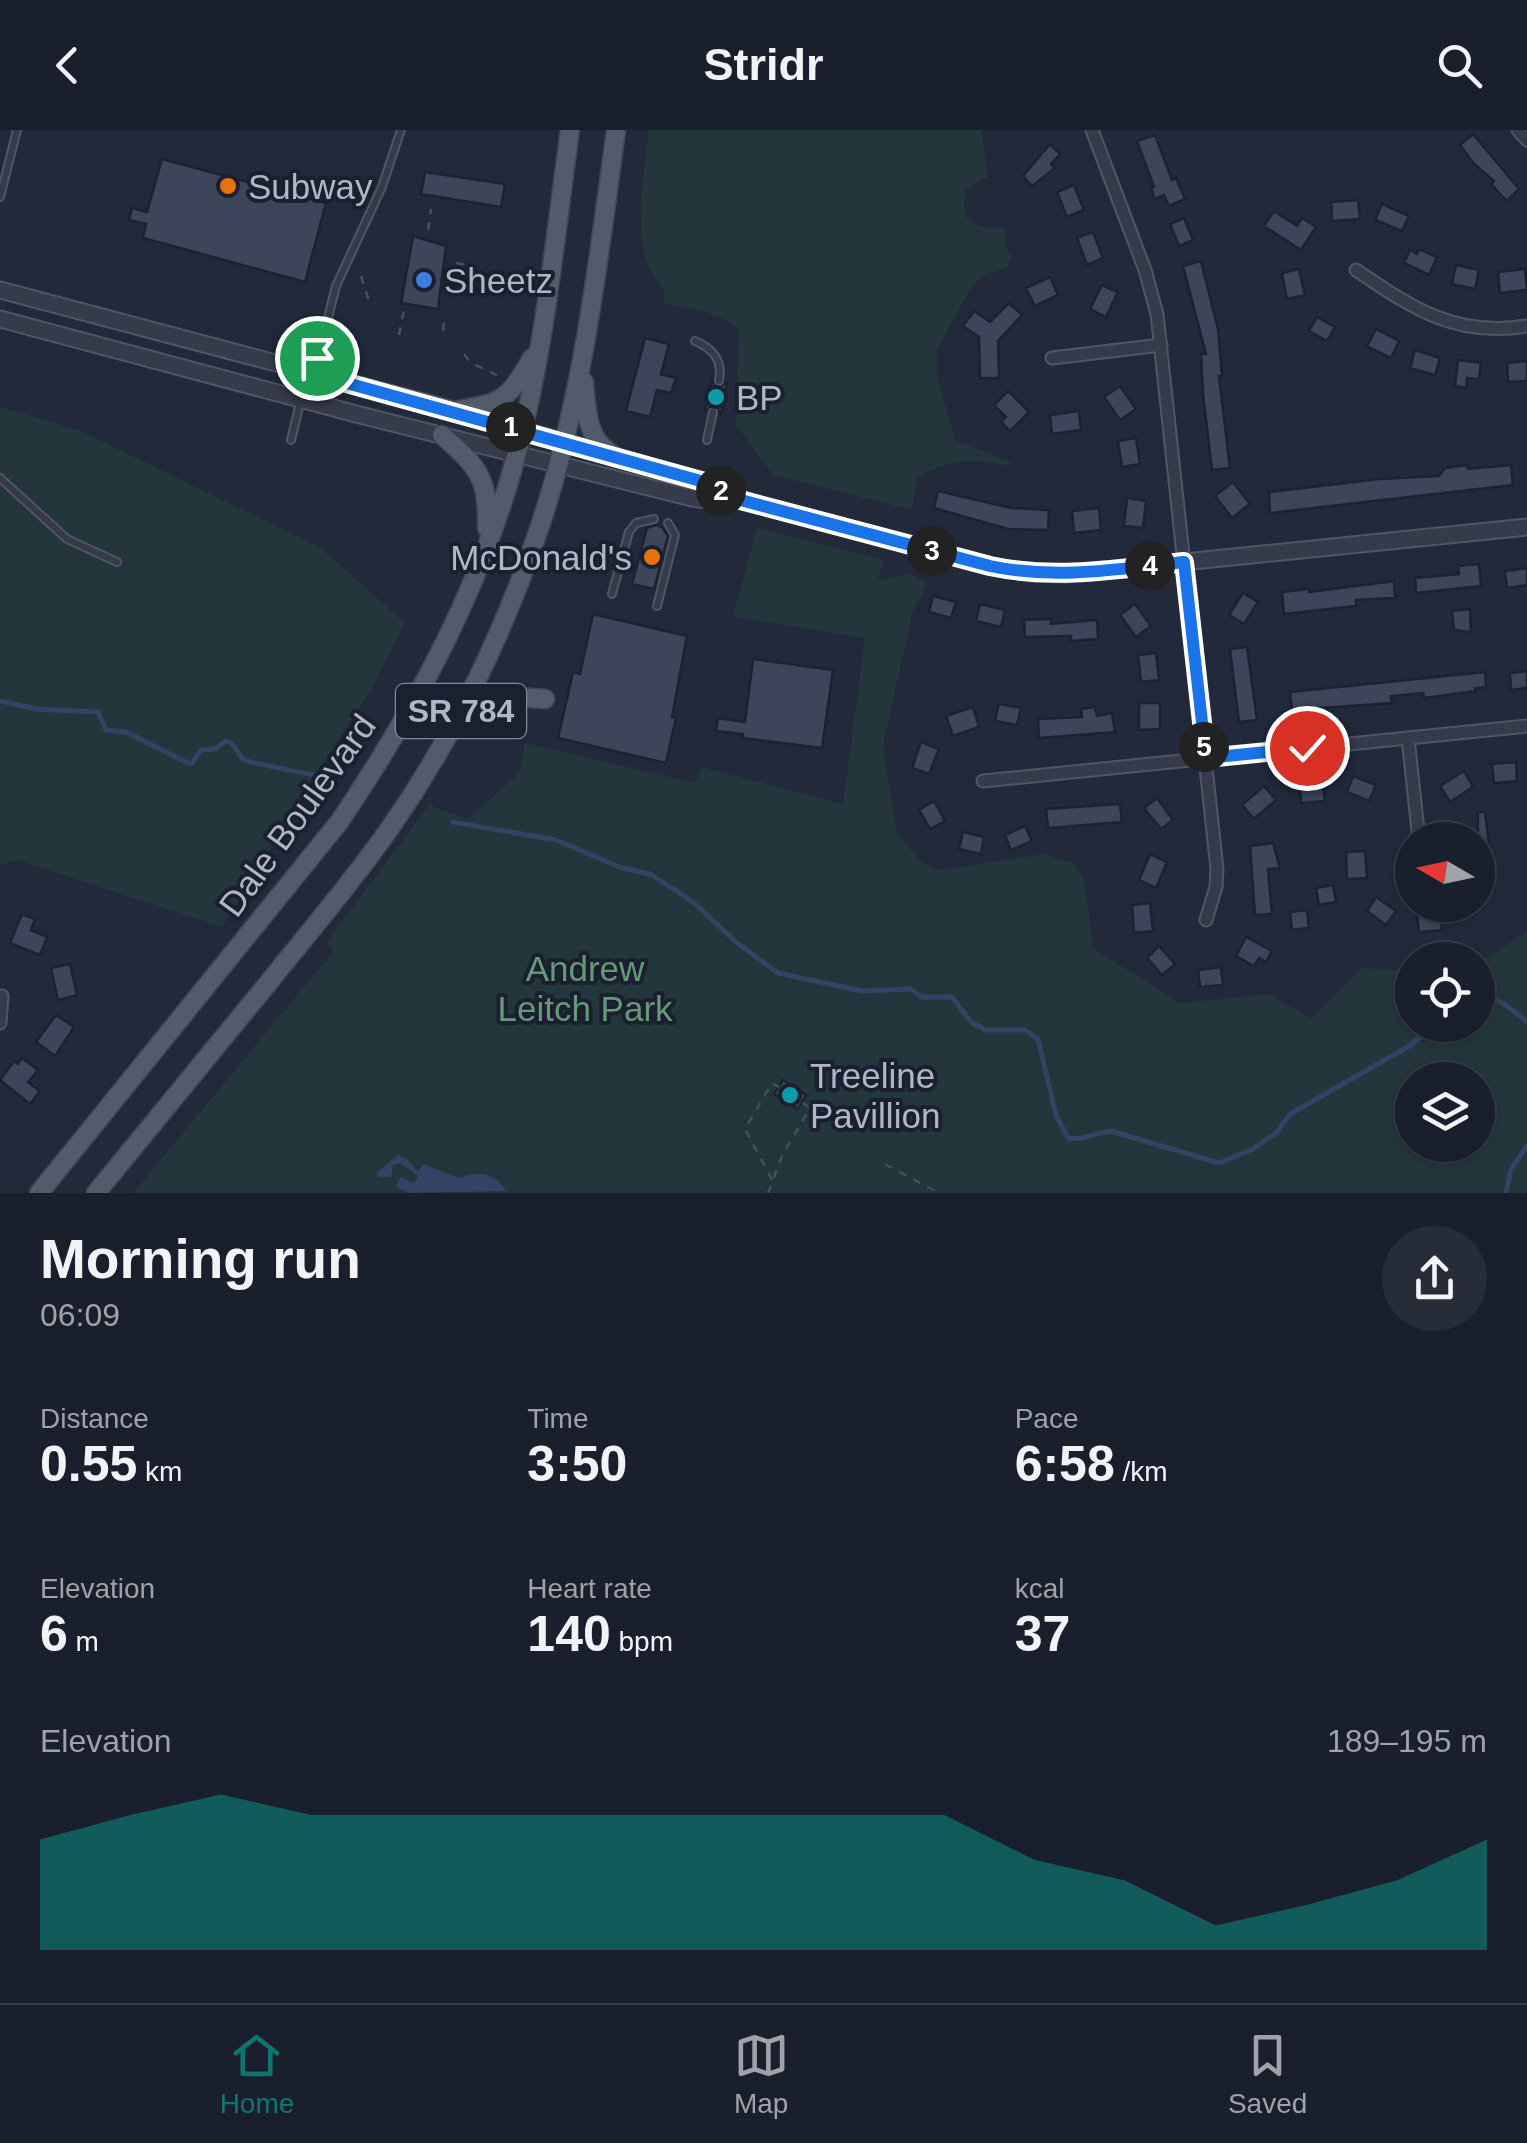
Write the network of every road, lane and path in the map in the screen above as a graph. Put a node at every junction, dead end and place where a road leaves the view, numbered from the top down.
1 (17, 130) edge
2 (400, 130) edge
3 (570, 130) edge
4 (616, 130) edge
5 (1092, 130) edge
6 (1518, 130) edge
7 (1527, 140) edge
8 (0, 197) edge
9 (432, 210) dead end
10 (428, 230) dead end
11 (456, 264) dead end
12 (469, 266) dead end
13 (1356, 270) dead end
14 (361, 276) dead end
15 (506, 276) dead end
16 (523, 278) dead end
17 (0, 290) edge
18 (374, 302) dead end
19 (404, 309) dead end
20 (445, 316) dead end
21 (0, 320) edge
22 (1527, 326) edge
23 (443, 331) dead end
24 (399, 336) dead end
25 (695, 341) dead end
26 (1161, 345) junction
27 (538, 349) junction
28 (464, 354) dead end
29 (1052, 358) dead end
30 (582, 366) junction
31 (314, 374) junction
32 (504, 380) dead end
33 (719, 381) dead end
34 (301, 399) junction
35 (454, 410) junction
36 (713, 412) dead end
37 (522, 430) junction
38 (442, 436) junction
39 (290, 440) dead end
40 (707, 440) dead end
41 (564, 442) junction
42 (517, 454) junction
43 (618, 458) junction
44 (558, 464) junction
45 (0, 478) edge
46 (729, 497) junction
47 (654, 519) dead end
48 (668, 523) dead end
49 (1527, 528) edge
50 (486, 546) junction
51 (117, 562) dead end
52 (1184, 562) junction
53 (612, 594) dead end
54 (657, 606) dead end
55 (545, 699) dead end
56 (453, 725) junction
57 (1527, 726) edge
58 (1408, 738) junction
59 (1206, 758) junction
60 (983, 781) dead end
61 (1416, 822) edge
62 (1206, 920) dead end
63 (2, 996) edge
64 (0, 1024) edge
65 (779, 1087) dead end
66 (802, 1102) dead end
67 (885, 1164) dead end
68 (772, 1180) junction
69 (39, 1193) edge
70 (96, 1193) edge
71 (768, 1193) edge
72 (938, 1193) edge

1 - 8 lane
2 - 31 lane
3 - 27 main road, Dale Boulevard / SR 784
4 - 30 main road, SR 784
5 - 26 street
6 - 7 street
9 - 10 path
11 - 12 path
13 - 22 street
14 - 18 path
15 - 16 path
17 - 31 street
19 - 24 path
20 - 23 path
21 - 34 street
25 - 33 lane
26 - 29 street
26 - 52 street
27 - 35 main road
27 - 37 main road, Dale Boulevard / SR 784
28 - 32 path
30 - 41 main road, SR 784
30 - 43 main road
31 - 35 street
34 - 38 street
34 - 39 lane
35 - 37 street
36 - 40 lane
37 - 41 street
37 - 42 main road, Dale Boulevard / SR 784
38 - 42 street
38 - 50 main road
41 - 43 street
41 - 44 main road, SR 784
42 - 44 street
42 - 50 main road, Dale Boulevard / SR 784
43 - 46 street
44 - 46 street
44 - 56 main road, SR 784
45 - 51 lane
46 - 52 street
47 - 53 lane
48 - 54 lane
49 - 52 street
50 - 69 main road, Dale Boulevard / SR 784
52 - 59 street
55 - 56 main road
56 - 70 main road, SR 784
57 - 58 street
58 - 59 street
58 - 61 street
59 - 60 street
59 - 62 street
63 - 64 street
65 - 68 path
66 - 68 path
67 - 72 path
68 - 71 path

